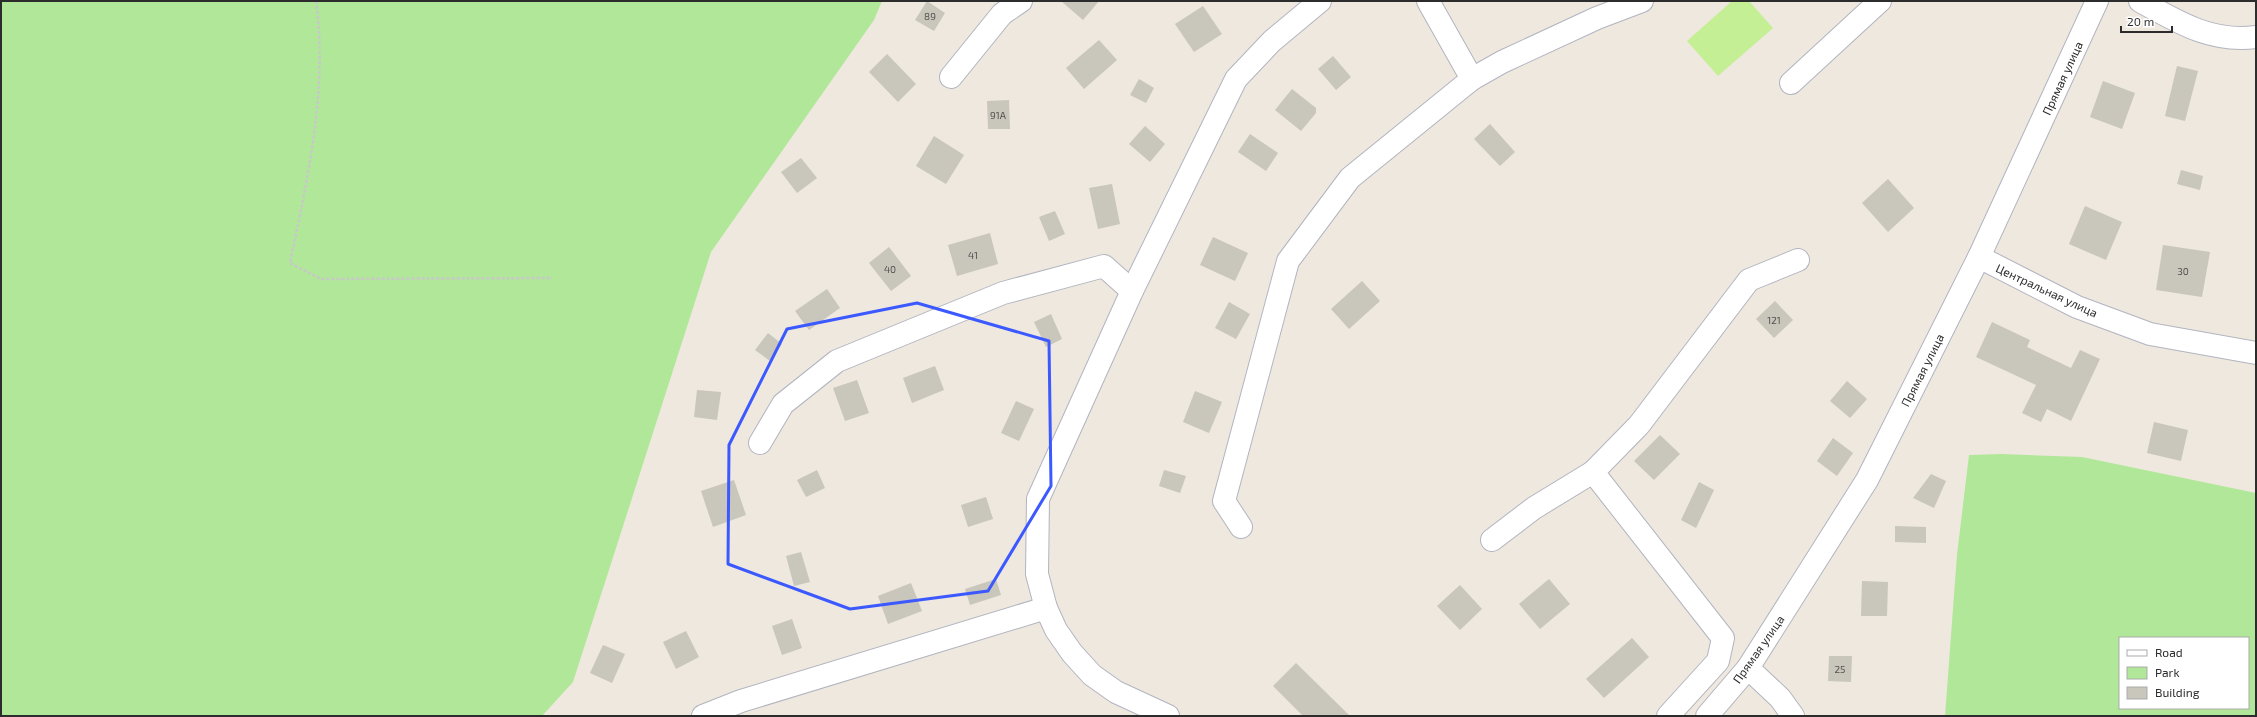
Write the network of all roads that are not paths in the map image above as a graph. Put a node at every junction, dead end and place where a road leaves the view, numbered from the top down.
1 (1020, 1) edge
2 (1320, 1) edge
3 (1428, 1) edge
4 (1642, 1) edge
5 (1880, 1) edge
6 (2097, 1) edge
7 (2140, 1) edge
8 (2256, 37) edge
9 (951, 77) dead end
10 (1472, 79) junction
11 (1791, 83) dead end
12 (1979, 257) junction
13 (1798, 260) dead end
14 (1132, 291) junction
15 (2256, 352) edge
16 (760, 442) dead end
17 (1592, 472) junction
18 (1242, 527) dead end
19 (1492, 540) dead end
20 (1046, 608) junction
21 (1748, 668) junction
22 (703, 716) edge
23 (1168, 716) edge
24 (1668, 716) edge
25 (1707, 716) edge
26 (1793, 716) edge

1 - 9 street
2 - 14 street
3 - 10 street
4 - 10 street
5 - 11 street
6 - 12 street, Прямая улица
7 - 8 street
10 - 18 street
12 - 15 street, Центральная улица
12 - 21 street, Прямая улица
13 - 17 street
14 - 16 street
14 - 20 street
17 - 19 street
17 - 24 street
20 - 22 street
20 - 23 street
21 - 25 street, Прямая улица
21 - 26 street

